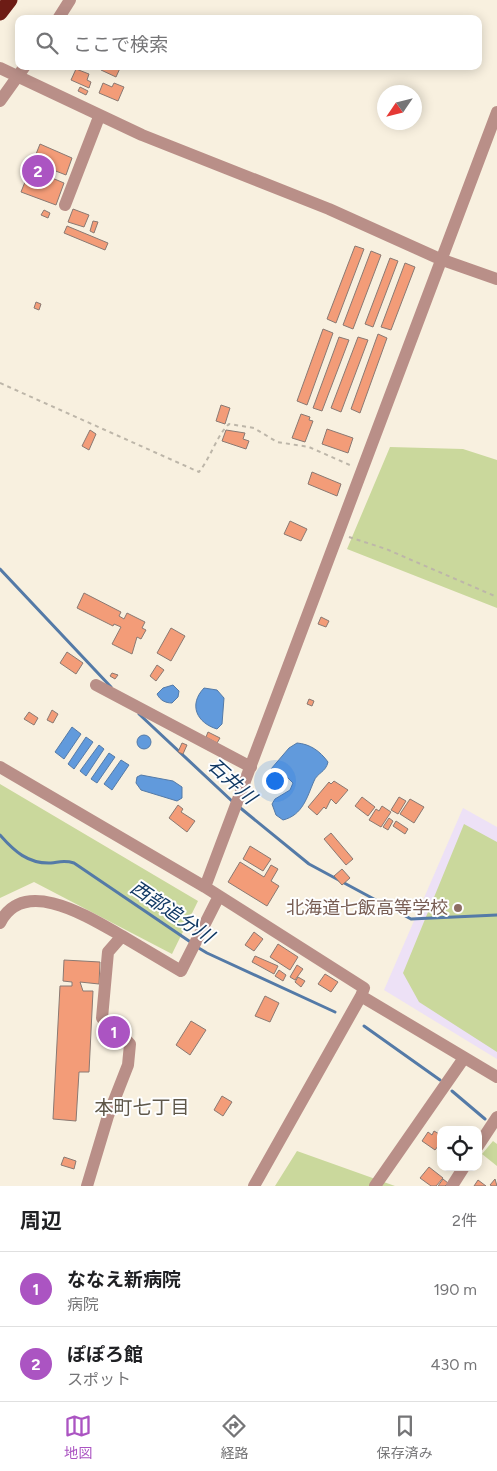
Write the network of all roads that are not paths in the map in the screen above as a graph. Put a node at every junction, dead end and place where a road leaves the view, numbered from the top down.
1 (10, 0) edge
2 (70, 0) edge
3 (0, 13) edge
4 (61, 15) edge
5 (0, 68) edge
6 (22, 71) edge
7 (0, 100) edge
8 (497, 112) edge
9 (99, 117) junction
10 (65, 205) dead end
11 (440, 259) junction
12 (497, 279) edge
13 (96, 685) dead end
14 (251, 767) junction
15 (0, 768) edge
16 (205, 887) junction
17 (219, 896) junction
18 (1, 918) edge
19 (122, 936) junction
20 (361, 996) junction
21 (464, 1058) junction
22 (497, 1077) edge
23 (497, 1117) edge
24 (482, 1140) edge
25 (461, 1171) edge
26 (87, 1186) edge
27 (254, 1186) edge
28 (375, 1186) edge
29 (452, 1186) edge

1 - 3 highway
2 - 4 street
5 - 6 street
6 - 7 street
6 - 9 street
8 - 11 street
9 - 10 street
9 - 11 street
11 - 12 street
11 - 14 street
13 - 14 street
14 - 16 street
15 - 16 street
16 - 17 street
17 - 19 street
17 - 20 street
18 - 19 street
19 - 26 street
20 - 21 street
20 - 27 street
21 - 22 street
21 - 28 street
23 - 24 street
25 - 29 street

